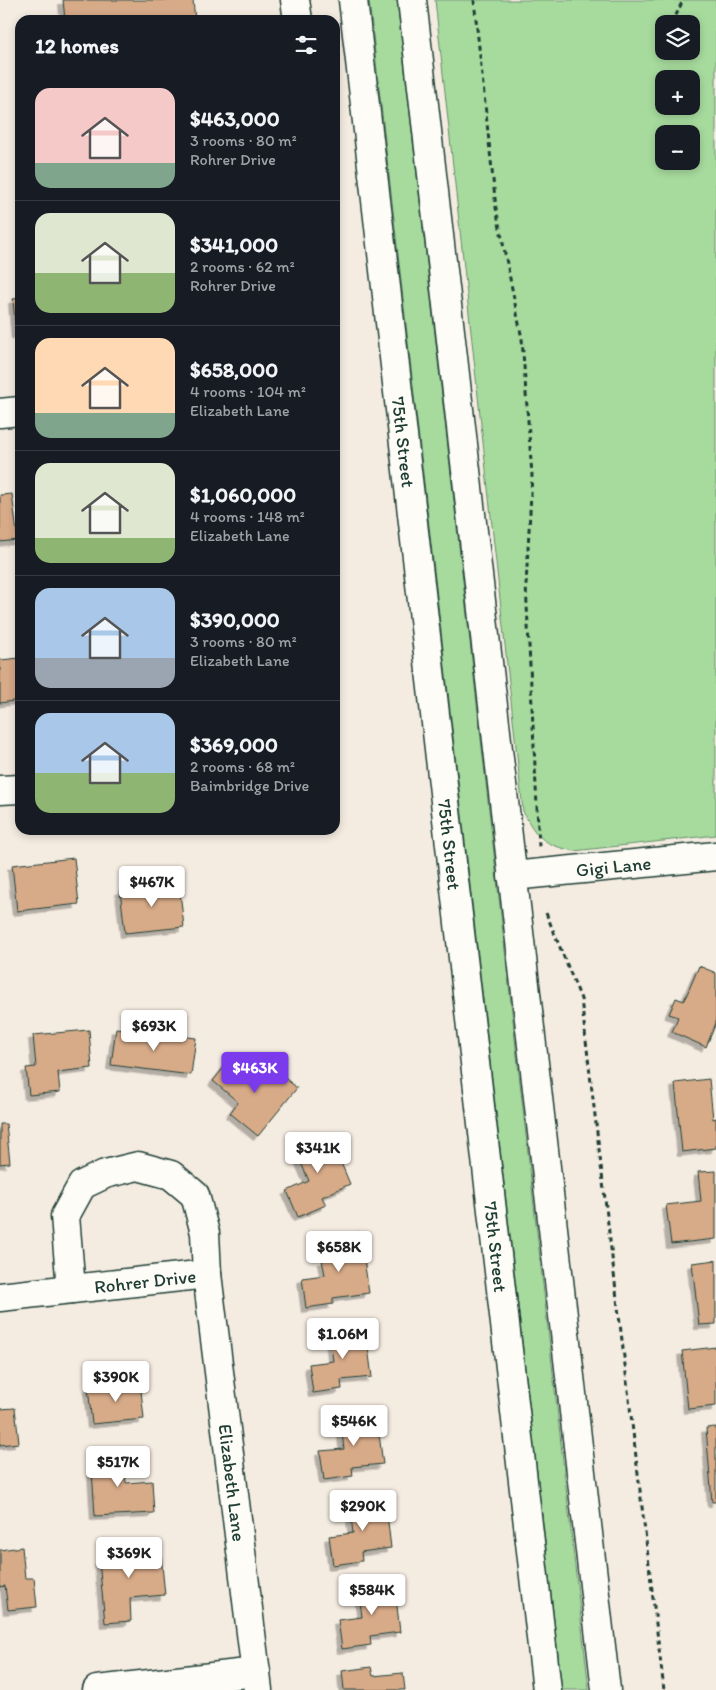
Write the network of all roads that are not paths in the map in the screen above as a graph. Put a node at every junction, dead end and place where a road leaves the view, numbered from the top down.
1 (295, 0) edge
2 (353, 0) edge
3 (412, 0) edge
4 (297, 15) edge
5 (15, 412) edge
6 (0, 413) edge
7 (15, 788) edge
8 (0, 790) edge
9 (716, 856) edge
10 (512, 876) junction
11 (207, 1274) junction
12 (71, 1289) junction
13 (0, 1297) edge
14 (257, 1681) edge
15 (97, 1690) edge
16 (547, 1690) edge
17 (606, 1690) edge

1 - 4 main road
2 - 16 main road, 75th Street
3 - 10 main road
5 - 6 main road
7 - 8 main road
9 - 10 main road, Gigi Lane
10 - 17 main road
11 - 12 main road, Rohrer Drive
11 - 12 main road, Rohrer Drive
11 - 14 main road, Elizabeth Lane
12 - 13 main road, Rohrer Drive
14 - 15 main road

